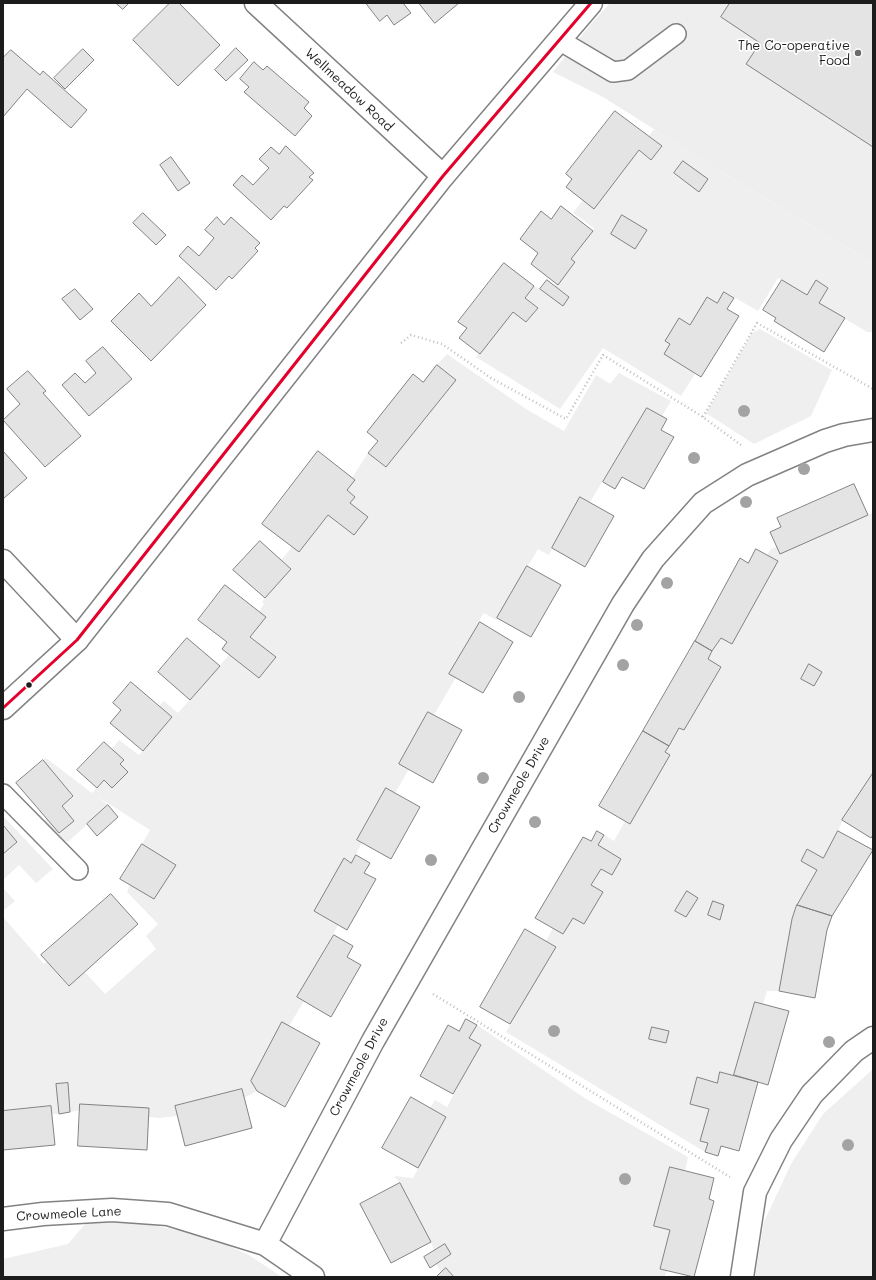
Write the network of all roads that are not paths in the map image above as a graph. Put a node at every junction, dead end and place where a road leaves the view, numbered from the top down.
1 (256, 3) edge
2 (591, 3) edge
3 (676, 34) dead end
4 (559, 40) junction
5 (443, 176) junction
6 (873, 430) edge
7 (3, 561) edge
8 (77, 640) junction
9 (3, 708) edge
10 (3, 794) edge
11 (78, 870) dead end
12 (873, 1038) edge
13 (3, 1219) edge
14 (265, 1244) junction
15 (313, 1277) edge
16 (742, 1277) edge

1 - 5 street, Wellmeadow Road
2 - 4 street
3 - 4 lane
4 - 5 street
5 - 8 street
6 - 14 street, Crowmeole Drive
7 - 8 street
8 - 9 street
10 - 11 lane
12 - 16 street
13 - 14 street, Crowmeole Lane
14 - 15 street, Crowmeole Lane

